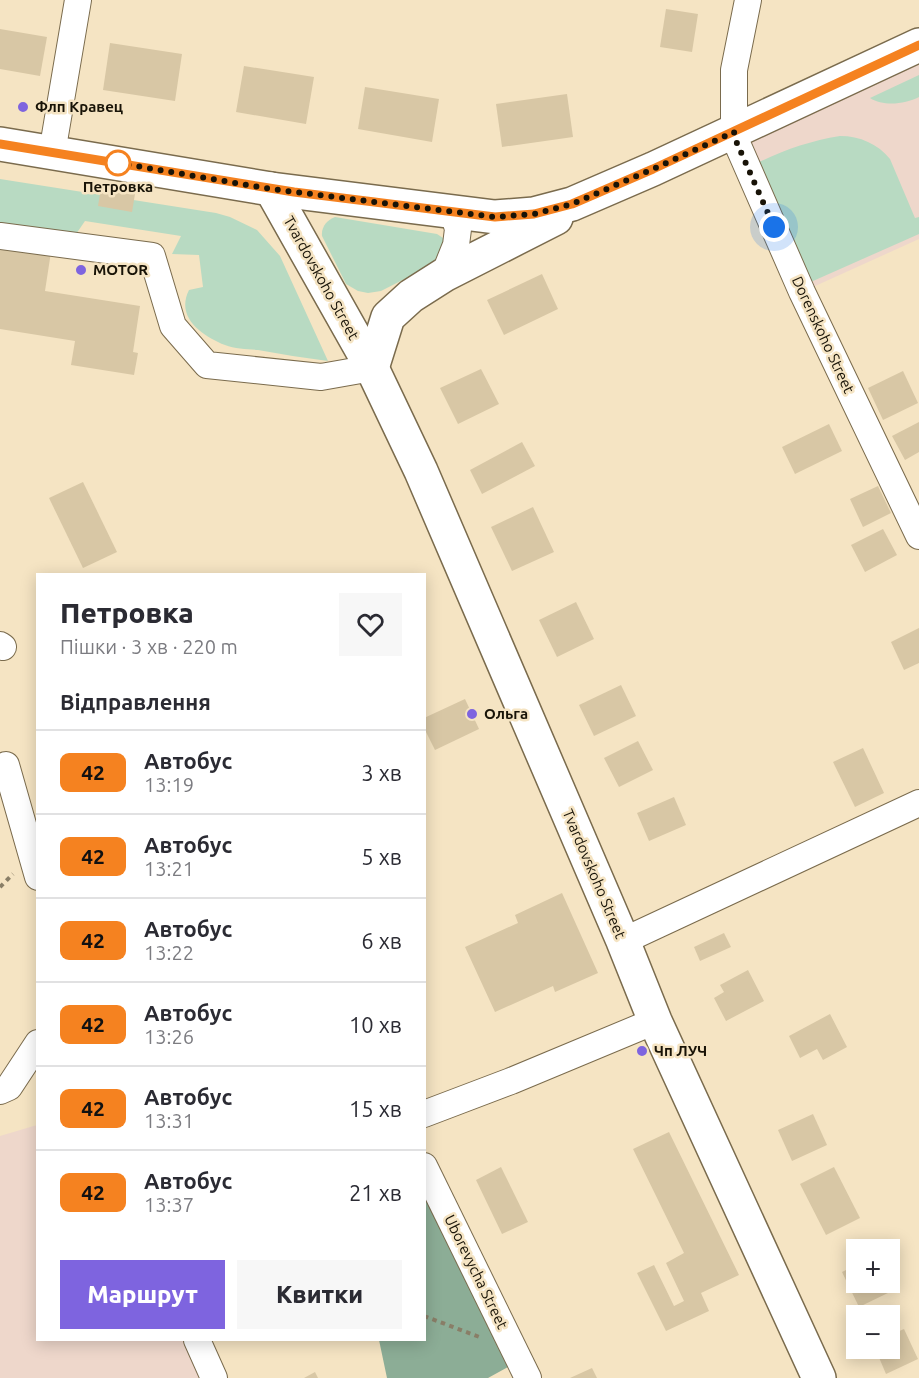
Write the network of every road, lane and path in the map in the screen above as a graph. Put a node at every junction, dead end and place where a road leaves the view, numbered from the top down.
1 (78, 0) edge
2 (748, 0) edge
3 (919, 45) edge
4 (734, 132) junction
5 (0, 144) edge
6 (52, 153) junction
7 (653, 169) junction
8 (271, 189) junction
9 (453, 212) junction
10 (0, 236) edge
11 (444, 275) junction
12 (372, 368) junction
13 (919, 536) edge
14 (6, 765) dead end
15 (919, 803) edge
16 (36, 870) edge
17 (623, 941) junction
18 (655, 1021) junction
19 (36, 1046) edge
20 (0, 1091) edge
21 (426, 1113) edge
22 (426, 1171) edge
23 (426, 1317) edge
24 (197, 1341) edge
25 (516, 1353) junction
26 (214, 1378) edge
27 (528, 1378) edge
28 (819, 1378) edge

1 - 6 street
2 - 4 street
3 - 4 main road
4 - 7 main road
4 - 13 street, Dorenskoho Street
5 - 6 main road
6 - 8 main road
7 - 9 main road
7 - 11 main road, Tvardovskoho Street
8 - 9 main road
8 - 12 main road, Tvardovskoho Street
9 - 11 street
10 - 12 street
11 - 12 main road, Tvardovskoho Street
12 - 17 main road, Tvardovskoho Street
14 - 16 street
15 - 17 street
17 - 18 main road, Tvardovskoho Street
18 - 21 street
18 - 28 main road, Tvardovskoho Street
19 - 20 street
22 - 25 street, Uborevycha Street
23 - 25 path
24 - 26 street
25 - 27 street, Uborevycha Street

